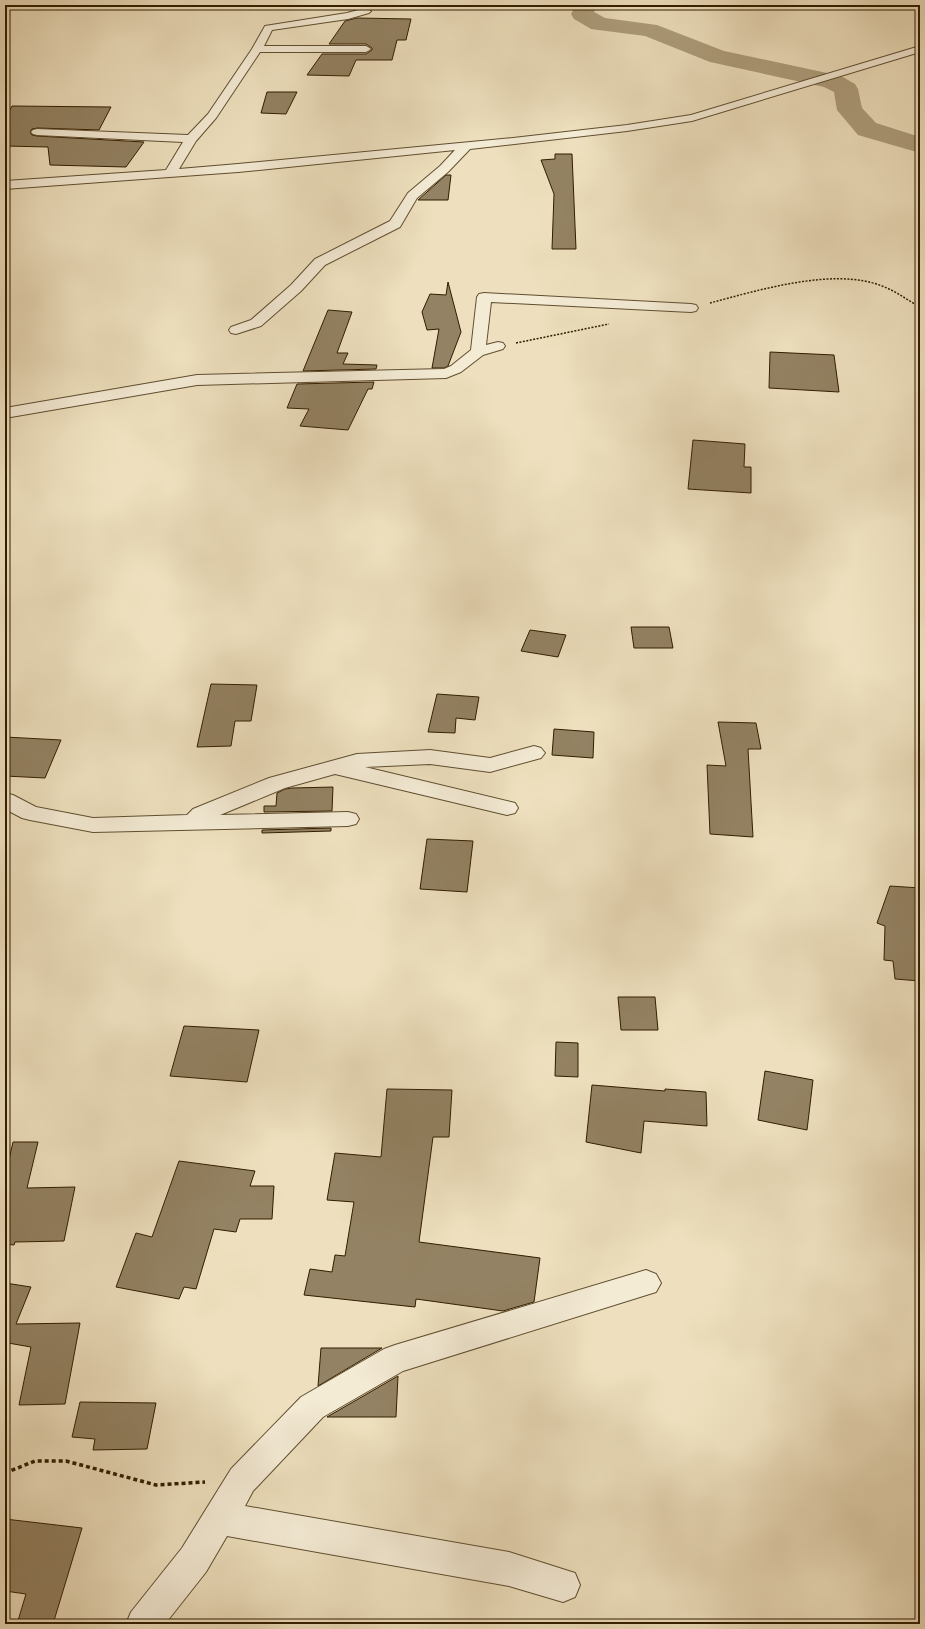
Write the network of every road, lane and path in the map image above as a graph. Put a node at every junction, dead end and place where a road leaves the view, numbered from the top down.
1 (366, 11) dead end
2 (257, 48) junction
3 (366, 49) dead end
4 (920, 49) edge
5 (37, 132) dead end
6 (191, 139) junction
7 (466, 146) junction
8 (170, 173) junction
9 (5, 185) edge
10 (692, 308) dead end
11 (236, 330) dead end
12 (498, 346) dead end
13 (478, 352) junction
14 (5, 413) edge
15 (534, 753) dead end
16 (335, 768) junction
17 (5, 800) edge
18 (507, 808) dead end
19 (348, 819) dead end
20 (193, 822) junction
21 (646, 1283) dead end
22 (5, 1473) edge
23 (242, 1480) junction
24 (220, 1518) junction
25 (563, 1585) dead end
26 (143, 1624) edge

1 - 2 street
2 - 3 street
2 - 6 street
4 - 7 street
5 - 6 street
6 - 8 street
7 - 8 street
7 - 11 street
8 - 9 street
10 - 13 street
12 - 13 street
13 - 14 street
15 - 16 street
16 - 18 street
16 - 20 street
17 - 20 street
19 - 20 street
21 - 23 street
22 - 23 path
23 - 24 street
24 - 25 street
24 - 26 street

